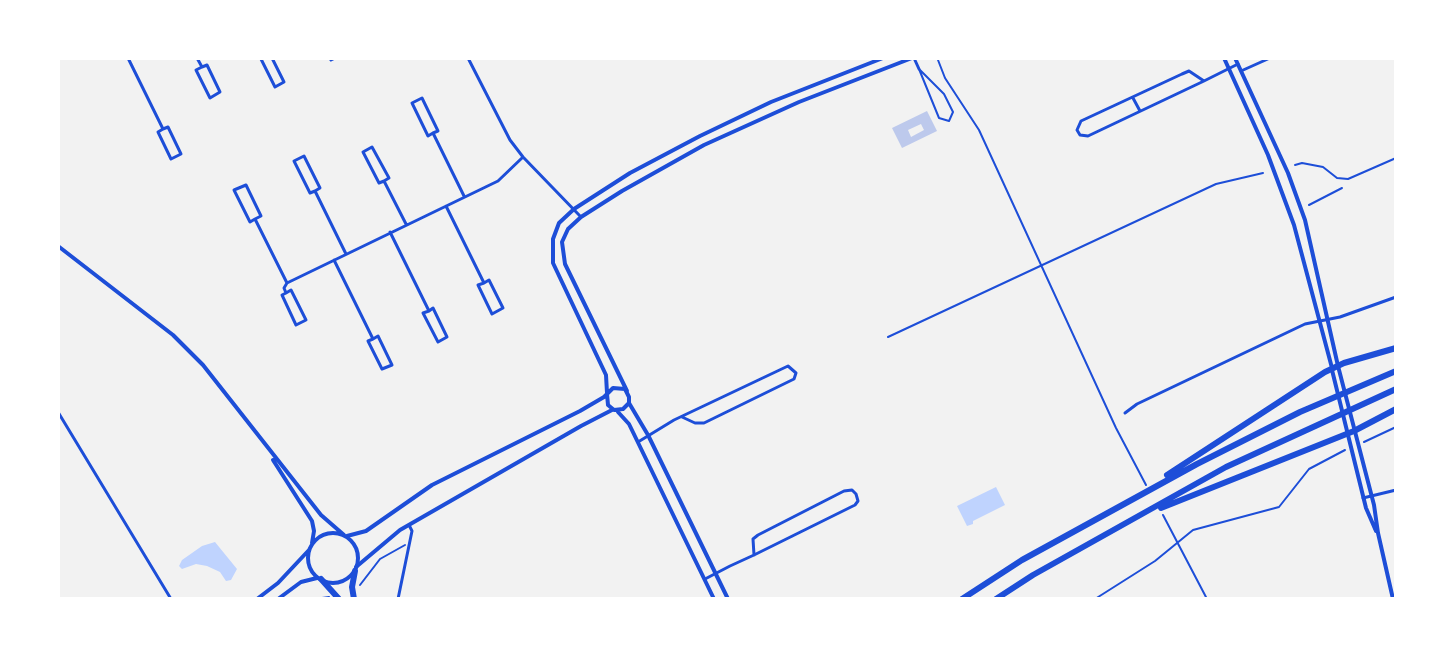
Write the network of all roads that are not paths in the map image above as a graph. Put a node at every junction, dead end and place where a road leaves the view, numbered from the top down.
1 (128, 58) edge
2 (197, 58) edge
3 (263, 58) edge
4 (272, 58) edge
5 (468, 58) edge
6 (883, 58) edge
7 (913, 58) edge
8 (1224, 58) edge
9 (1270, 58) edge
10 (1282, 58) edge
11 (1297, 58) edge
12 (1288, 59) edge
13 (1237, 60) edge
14 (202, 67) junction
15 (919, 69) junction
16 (1228, 69) junction
17 (1241, 71) junction
18 (1204, 81) junction
19 (1133, 98) junction
20 (1140, 111) junction
21 (163, 129) junction
22 (433, 133) junction
23 (523, 157) junction
24 (384, 181) junction
25 (315, 191) junction
26 (464, 196) junction
27 (446, 206) junction
28 (574, 209) junction
29 (581, 217) junction
30 (255, 219) junction
31 (406, 224) junction
32 (390, 232) junction
33 (58, 246) edge
34 (346, 254) junction
35 (334, 260) junction
36 (287, 283) junction
37 (484, 283) junction
38 (286, 293) junction
39 (1396, 297) edge
40 (429, 311) junction
41 (1329, 319) junction
42 (1319, 321) junction
43 (373, 339) junction
44 (1396, 348) edge
45 (1335, 367) junction
46 (1396, 371) edge
47 (1396, 389) edge
48 (627, 391) junction
49 (607, 394) junction
50 (629, 403) junction
51 (1396, 409) edge
52 (615, 410) junction
53 (58, 412) edge
54 (1125, 413) dead end
55 (682, 417) junction
56 (1348, 421) junction
57 (1351, 432) junction
58 (648, 435) junction
59 (638, 442) junction
60 (264, 444) junction
61 (1396, 490) edge
62 (1372, 496) junction
63 (1363, 498) junction
64 (1120, 505) junction
65 (409, 525) junction
66 (1117, 527) junction
67 (1378, 533) junction
68 (345, 536) junction
69 (311, 547) junction
70 (754, 555) junction
71 (356, 569) junction
72 (716, 573) junction
73 (320, 579) junction
74 (705, 579) junction
75 (337, 596) edge
76 (171, 599) edge
77 (257, 599) edge
78 (278, 599) edge
79 (354, 599) edge
80 (398, 599) edge
81 (714, 599) edge
82 (728, 599) edge
83 (962, 599) edge
84 (996, 599) edge
85 (1393, 599) edge

1 - 21 street
2 - 14 street
3 - 4 street
5 - 23 street
6 - 28 street
7 - 15 street
7 - 29 street
8 - 16 street
9 - 17 street
10 - 12 street
11 - 12 street
13 - 16 street
13 - 17 street
14 - 14 street
15 - 15 lane
16 - 18 street
16 - 42 street
17 - 41 street
18 - 19 street
18 - 20 street
19 - 20 street
19 - 20 street
21 - 21 street
22 - 22 street
22 - 26 street
23 - 26 street
23 - 28 street
24 - 24 street
24 - 31 street
25 - 25 street
25 - 34 street
26 - 27 street
27 - 31 street
27 - 37 street
28 - 29 street
28 - 49 street
29 - 48 street
30 - 30 street
30 - 36 street
31 - 32 street
32 - 34 street
32 - 40 street
33 - 60 street
34 - 35 street
35 - 36 street
35 - 43 street
36 - 38 street
37 - 37 street
38 - 38 street
39 - 41 street
40 - 40 street
41 - 42 street
41 - 45 street
42 - 45 street
42 - 54 street
43 - 43 street
44 - 45 highway
45 - 56 street
45 - 56 street
45 - 64 highway
46 - 64 highway
47 - 66 highway
48 - 49 street
48 - 50 street
49 - 52 street
49 - 68 street
50 - 52 street
50 - 58 street
51 - 57 highway
52 - 59 street
52 - 65 street
53 - 76 street
55 - 55 street
55 - 58 street
56 - 57 street
57 - 62 street
57 - 63 street
57 - 66 highway
58 - 59 street
58 - 72 street
59 - 74 street
60 - 68 street
60 - 69 street
61 - 62 street
62 - 63 street
62 - 67 street
63 - 67 street
64 - 83 highway
65 - 71 street
65 - 80 street
66 - 84 highway
67 - 85 street
68 - 69 street
68 - 71 street
69 - 73 street
69 - 77 street
70 - 70 street
70 - 72 street
71 - 73 street
71 - 79 highway
72 - 74 street
72 - 82 street
73 - 75 highway
73 - 78 street
74 - 81 street

